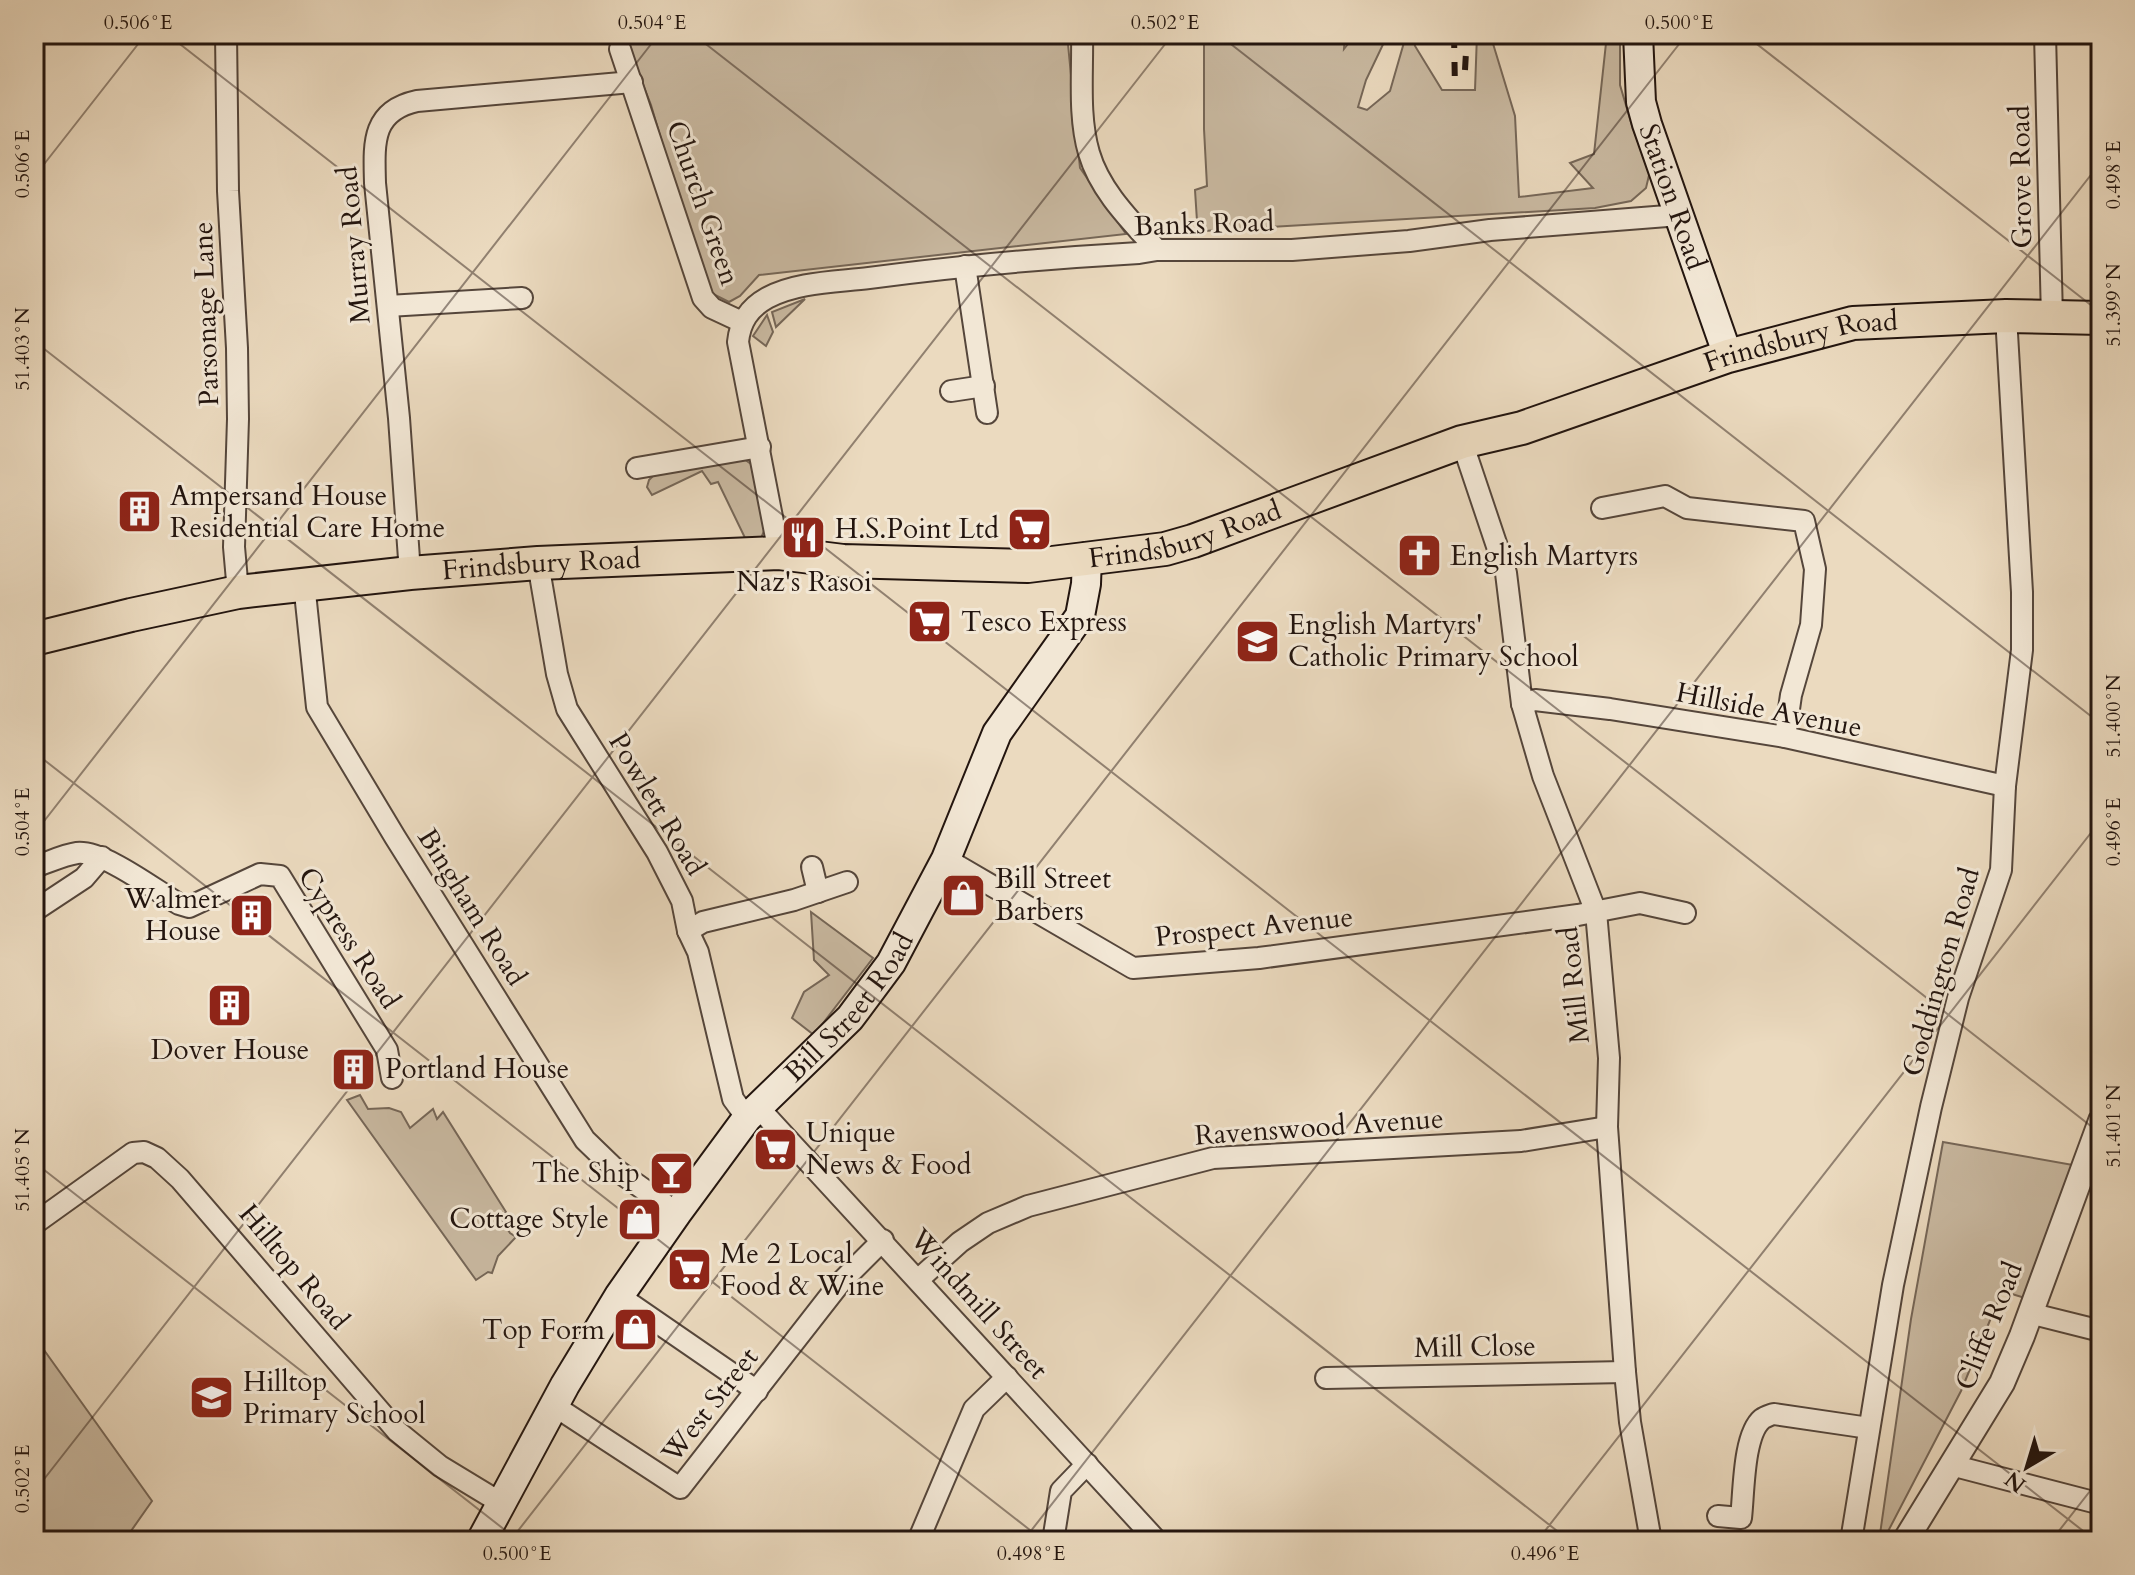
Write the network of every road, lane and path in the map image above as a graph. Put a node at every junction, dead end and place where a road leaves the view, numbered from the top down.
1 (226, 34) edge
2 (1082, 34) edge
3 (1638, 34) edge
4 (2045, 34) edge
5 (617, 42) edge
6 (633, 85) junction
7 (1680, 215) junction
8 (1157, 250) junction
9 (965, 266) junction
10 (522, 298) dead end
11 (388, 306) junction
12 (2006, 316) junction
13 (2052, 318) junction
14 (2101, 318) edge
15 (742, 322) junction
16 (1728, 356) junction
17 (984, 386) junction
18 (951, 391) dead end
19 (987, 413) dead end
20 (1462, 442) junction
21 (760, 447) junction
22 (637, 468) dead end
23 (1602, 508) dead end
24 (779, 553) junction
25 (1087, 557) junction
26 (538, 563) junction
27 (410, 573) junction
28 (304, 583) junction
29 (238, 592) junction
30 (34, 639) edge
31 (1522, 704) junction
32 (1785, 737) junction
33 (2005, 786) junction
34 (102, 857) junction
35 (946, 859) junction
36 (34, 867) edge
37 (812, 867) dead end
38 (847, 882) dead end
39 (818, 892) junction
40 (34, 911) edge
41 (1596, 912) junction
42 (1685, 913) dead end
43 (688, 931) junction
44 (392, 1078) dead end
45 (752, 1112) junction
46 (2101, 1121) edge
47 (1607, 1127) junction
48 (2093, 1160) edge
49 (677, 1213) junction
50 (34, 1224) edge
51 (883, 1240) junction
52 (919, 1279) junction
53 (619, 1296) junction
54 (2029, 1313) junction
55 (2101, 1331) edge
56 (1625, 1372) junction
57 (1007, 1377) junction
58 (1326, 1378) dead end
59 (757, 1391) junction
60 (549, 1413) junction
61 (1869, 1428) junction
62 (1087, 1464) junction
63 (1951, 1465) junction
64 (501, 1503) junction
65 (2101, 1504) edge
66 (1718, 1516) dead end
67 (481, 1541) edge
68 (918, 1541) edge
69 (1053, 1541) edge
70 (1157, 1541) edge
71 (1651, 1541) edge
72 (1851, 1541) edge
73 (1905, 1541) edge

1 - 29 street, Parsonage Lane
2 - 8 street
3 - 7 main road, Station Road
4 - 13 street, Grove Road
5 - 6 street, Church Green
6 - 11 street, Murray Road
6 - 15 street, Church Green
7 - 8 street, Banks Road
7 - 16 main road, Station Road
8 - 9 street, Banks Road
9 - 15 street, Banks Road
9 - 17 street
10 - 11 street
11 - 27 street, Murray Road
12 - 13 main road, Frindsbury Road
12 - 16 main road, Frindsbury Road
12 - 33 street, Goddington Road
13 - 14 main road, Frindsbury Road
15 - 21 street, Church Green
16 - 20 main road, Frindsbury Road
17 - 18 street
17 - 19 street
20 - 25 main road, Frindsbury Road
20 - 31 street, Mill Road
21 - 22 street
21 - 24 street, Church Green
23 - 32 street
24 - 25 main road, Frindsbury Road
24 - 26 main road, Frindsbury Road
25 - 35 main road, Bill Street Road
26 - 27 main road, Frindsbury Road
26 - 43 street, Powlett Road
27 - 28 main road, Frindsbury Road
28 - 29 main road, Frindsbury Road
28 - 49 street, Bingham Road
29 - 30 main road, Frindsbury Road
31 - 32 street, Hillside Avenue
31 - 41 street, Mill Road
32 - 33 street, Hillside Avenue
33 - 61 street, Goddington Road
34 - 36 street
34 - 40 street
34 - 44 street, Cypress Road
35 - 41 street, Prospect Avenue
35 - 45 main road, Bill Street Road
37 - 39 street
38 - 39 street
39 - 43 street
41 - 42 street, Prospect Avenue
41 - 47 street, Mill Road
43 - 45 street, Powlett Road
45 - 49 main road, Bill Street Road
45 - 51 street, Windmill Street
46 - 48 street, Cliffe Road
47 - 52 street, Ravenswood Avenue
47 - 56 street, Mill Road
48 - 54 street, Cliffe Road
49 - 53 main road, Bill Street Road
50 - 64 street, Hilltop Road
51 - 52 street, Windmill Street
51 - 59 street, West Street
52 - 57 street, Windmill Street
53 - 59 street
53 - 60 main road, Bill Street Road
54 - 55 street
54 - 63 street, Cliffe Road
56 - 58 street, Mill Close
56 - 71 street, Mill Road
57 - 62 street, Windmill Street
57 - 68 street
59 - 60 street, West Street
60 - 64 main road, Bill Street Road
61 - 66 street
61 - 72 street, Goddington Road
62 - 69 street
62 - 70 street, Windmill Street
63 - 65 street
63 - 73 street, Cliffe Road
64 - 67 main road, Bill Street Road

